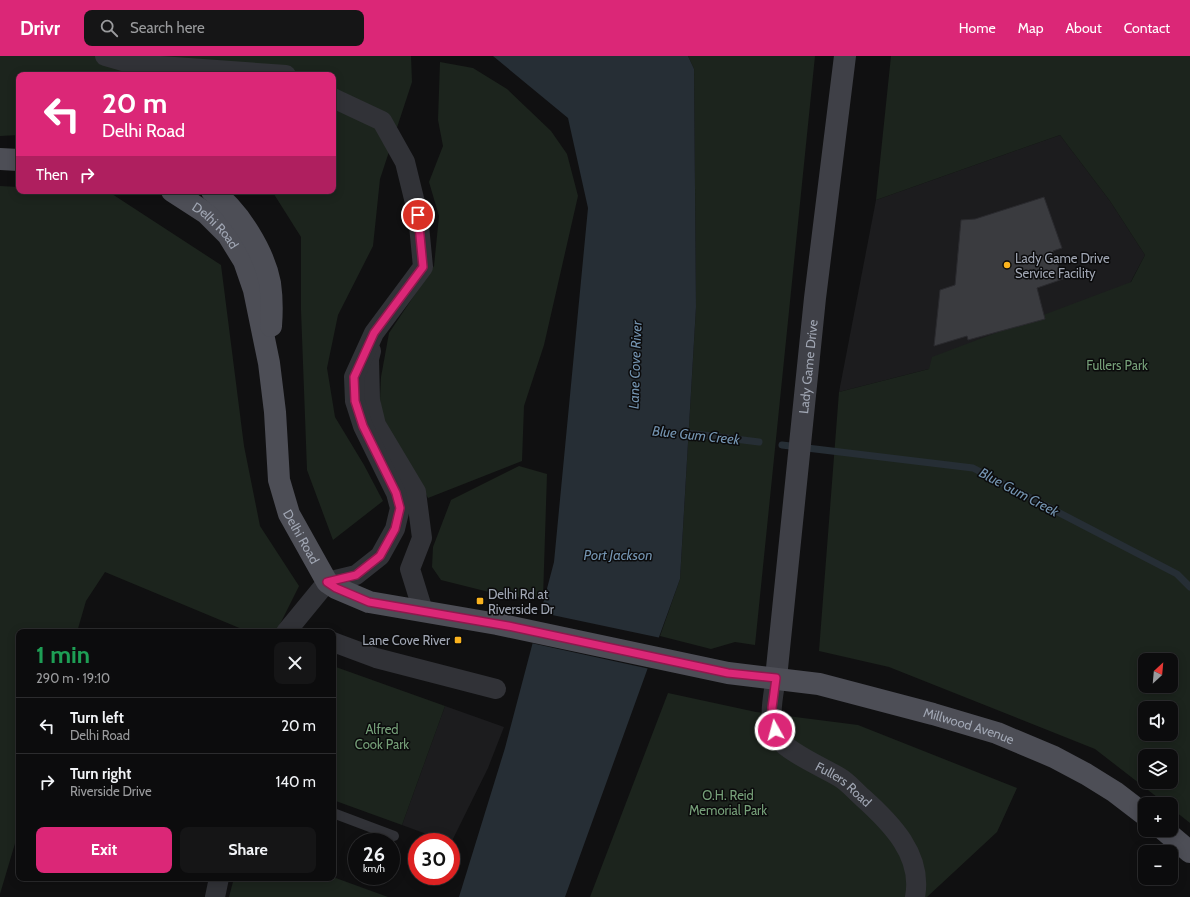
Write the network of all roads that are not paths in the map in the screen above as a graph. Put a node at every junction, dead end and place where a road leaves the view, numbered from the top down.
1 (106, 56) edge
2 (845, 56) edge
3 (244, 72) edge
4 (336, 99) edge
5 (0, 159) edge
6 (16, 160) edge
7 (177, 194) edge
8 (215, 194) edge
9 (374, 333) junction
10 (269, 363) junction
11 (327, 582) junction
12 (423, 611) junction
13 (293, 629) edge
14 (336, 643) edge
15 (776, 678) junction
16 (496, 689) dead end
17 (1138, 810) edge
18 (336, 814) edge
19 (386, 833) edge
20 (1172, 837) edge
21 (1190, 852) edge
22 (218, 881) edge
23 (214, 897) edge
24 (915, 897) edge

1 - 3 street
2 - 15 main road, Lady Game Drive
4 - 9 street
5 - 6 main road
7 - 10 main road, Delhi Road
8 - 10 main road, Delhi Road
9 - 11 street
9 - 12 street
10 - 11 main road, Delhi Road
11 - 12 main road
11 - 13 street
12 - 15 main road
14 - 16 street
15 - 17 main road, Millwood Avenue
15 - 24 street, Fullers Road
18 - 19 lane
20 - 21 main road
22 - 23 street

